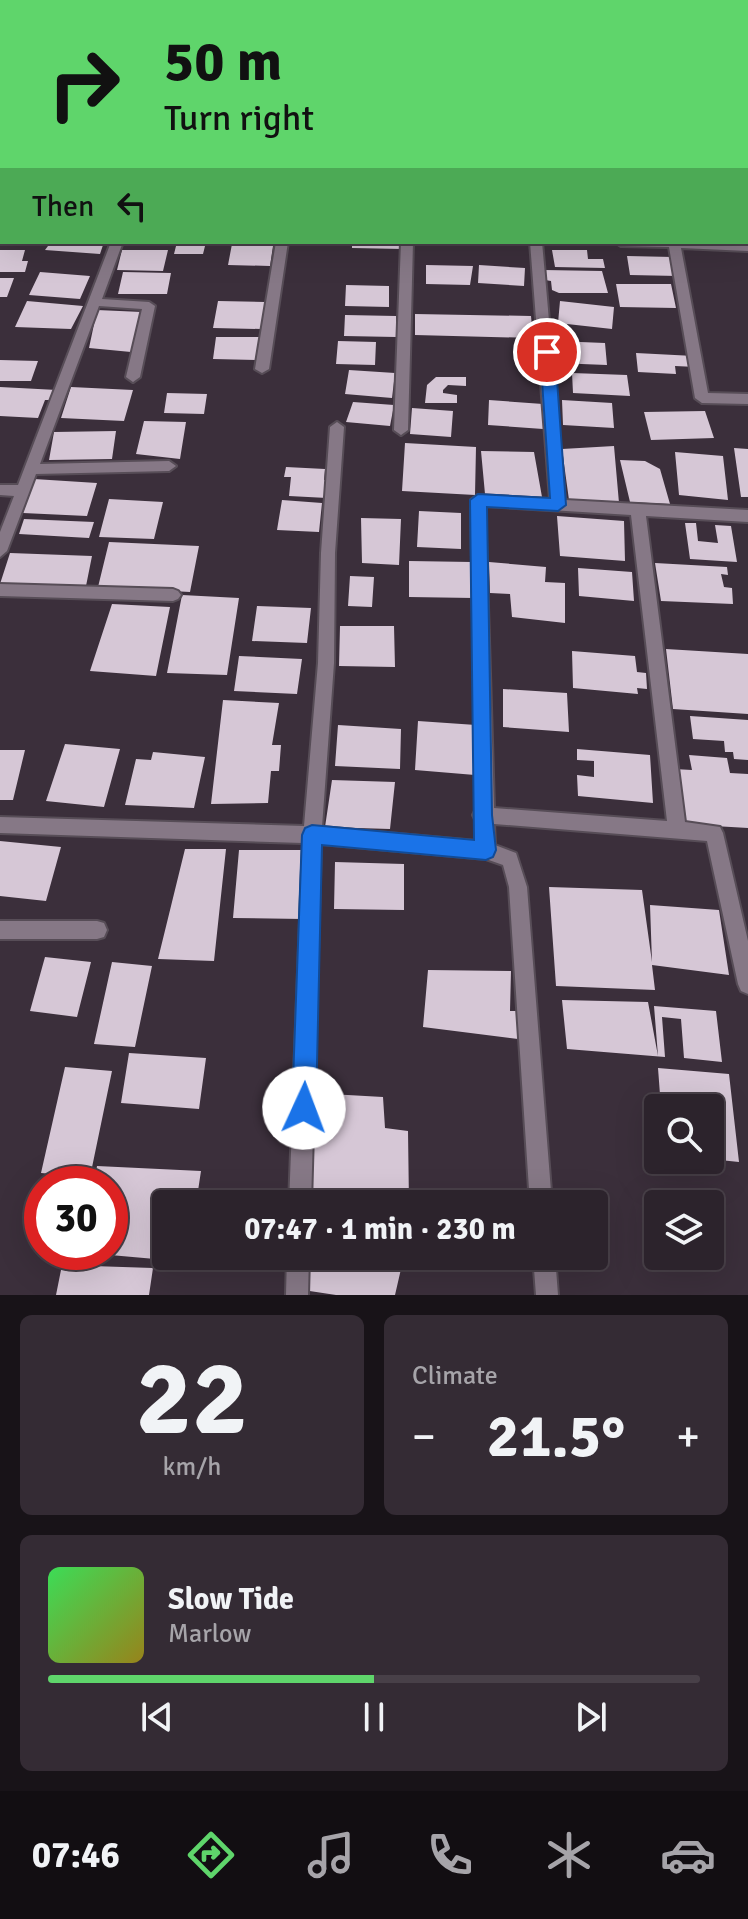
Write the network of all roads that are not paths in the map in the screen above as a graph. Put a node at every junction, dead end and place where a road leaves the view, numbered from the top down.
1 (116, 244) edge
2 (282, 244) edge
3 (407, 244) edge
4 (536, 244) edge
5 (674, 244) edge
6 (692, 244) edge
7 (748, 247) edge
8 (94, 302) junction
9 (262, 369) dead end
10 (133, 377) dead end
11 (748, 399) edge
12 (337, 427) dead end
13 (401, 430) dead end
14 (169, 466) dead end
15 (31, 469) junction
16 (0, 490) edge
17 (23, 491) junction
18 (558, 505) junction
19 (638, 510) junction
20 (748, 516) edge
21 (0, 551) edge
22 (0, 590) edge
23 (173, 595) dead end
24 (482, 815) junction
25 (0, 825) edge
26 (677, 830) junction
27 (312, 835) junction
28 (486, 850) junction
29 (0, 930) edge
30 (97, 930) dead end
31 (748, 984) edge
32 (300, 1190) edge
33 (540, 1190) edge
34 (298, 1270) edge
35 (545, 1270) edge
36 (297, 1295) edge
37 (547, 1295) edge

1 - 8 street
2 - 9 street
3 - 13 street
4 - 18 street
5 - 11 street
6 - 7 street
8 - 10 street
8 - 15 street
12 - 27 street
14 - 15 street
15 - 17 street
16 - 17 street
17 - 21 street
18 - 19 street
18 - 24 street
19 - 20 street
19 - 26 street
22 - 23 street
24 - 26 street
24 - 28 street
25 - 27 street
26 - 31 street
27 - 28 street
27 - 32 street
28 - 33 street
29 - 30 street
34 - 36 street
35 - 37 street

